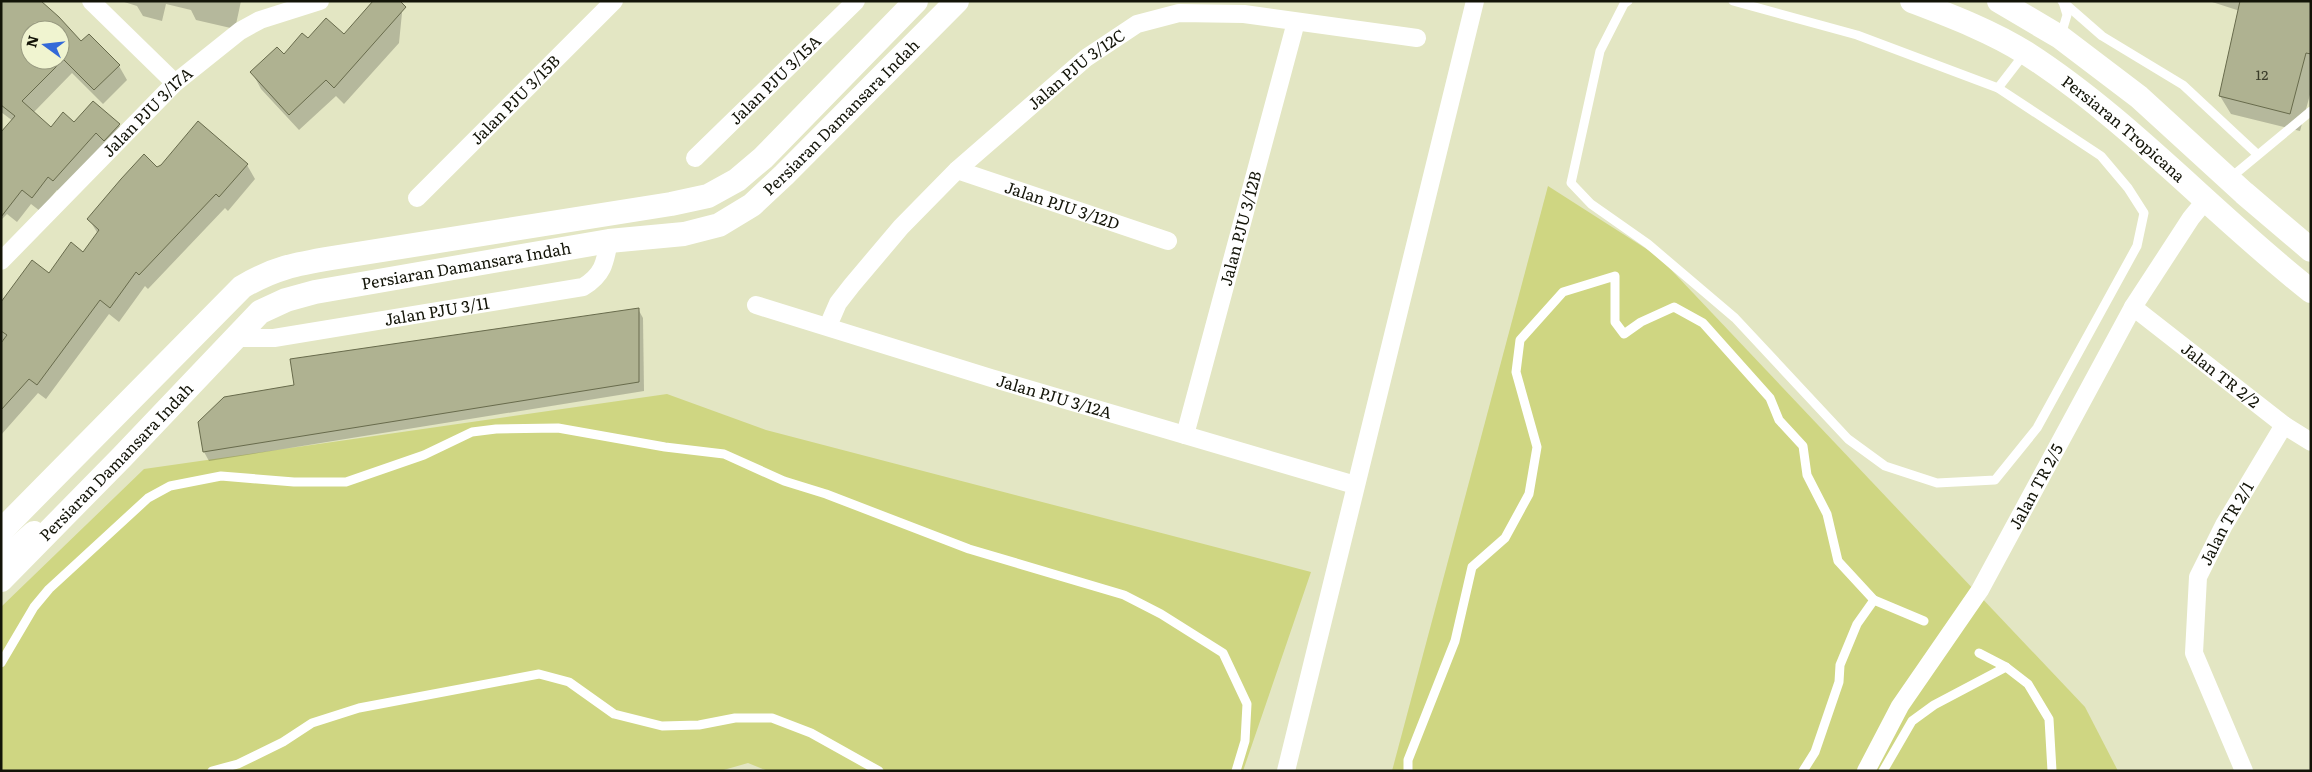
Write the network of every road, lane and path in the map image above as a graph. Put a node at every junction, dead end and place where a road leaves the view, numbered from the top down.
1 (91, 1) edge
2 (320, 1) edge
3 (614, 1) edge
4 (856, 1) edge
5 (916, 1) edge
6 (957, 1) edge
7 (1475, 1) edge
8 (1628, 1) edge
9 (1912, 1) edge
10 (1999, 1) edge
11 (1737, 2) edge
12 (2062, 2) edge
13 (1296, 22) junction
14 (2060, 37) junction
15 (1417, 38) dead end
16 (2025, 53) junction
17 (175, 83) junction
18 (1998, 88) junction
19 (2311, 111) edge
20 (2258, 154) junction
21 (695, 158) dead end
22 (957, 170) junction
23 (2229, 179) junction
24 (416, 198) dead end
25 (2205, 202) junction
26 (609, 241) junction
27 (1168, 241) dead end
28 (2311, 250) edge
29 (1, 261) edge
30 (2311, 291) edge
31 (756, 305) dead end
32 (2133, 307) junction
33 (828, 326) junction
34 (235, 338) junction
35 (2284, 425) junction
36 (1185, 436) junction
37 (2311, 442) edge
38 (122, 457) junction
39 (1355, 485) junction
40 (1, 530) edge
41 (1, 551) edge
42 (1, 580) edge
43 (1874, 600) junction
44 (1924, 620) dead end
45 (1979, 653) dead end
46 (1, 663) edge
47 (2006, 667) junction
48 (212, 771) edge
49 (879, 771) edge
50 (1236, 771) edge
51 (1286, 771) edge
52 (1408, 771) edge
53 (1803, 771) edge
54 (1866, 771) edge
55 (1883, 771) edge
56 (2052, 771) edge
57 (2244, 771) edge

1 - 17 street
2 - 17 street, Jalan PJU 3/17A
3 - 24 street, Jalan PJU 3/15B
4 - 21 street, Jalan PJU 3/15A
5 - 40 main road, Persiaran Damansara Indah
6 - 26 main road, Persiaran Damansara Indah
7 - 39 street
8 - 18 lane
9 - 16 main road, Persiaran Tropicana
10 - 14 main road, Persiaran Tropicana
11 - 18 lane
12 - 14 lane
12 - 20 lane
13 - 15 street, Jalan PJU 3/12C
13 - 22 street, Jalan PJU 3/12C
13 - 36 street, Jalan PJU 3/12B
14 - 23 main road, Persiaran Tropicana
16 - 18 lane
16 - 25 main road, Persiaran Tropicana
17 - 29 street, Jalan PJU 3/17A
19 - 20 lane
20 - 23 lane
22 - 27 street, Jalan PJU 3/12D
22 - 33 street, Jalan PJU 3/12C
23 - 25 main road
23 - 28 main road, Persiaran Tropicana
25 - 30 main road, Persiaran Tropicana
25 - 32 street, Jalan TR 2/5
26 - 34 main road, Persiaran Damansara Indah
26 - 34 street, Jalan PJU 3/11
31 - 33 street, Jalan PJU 3/12A
32 - 35 street, Jalan TR 2/2
32 - 54 street, Jalan TR 2/5
33 - 36 street, Jalan PJU 3/12A
34 - 38 main road, Persiaran Damansara Indah
35 - 37 street, Jalan TR 2/2
35 - 57 street, Jalan TR 2/1
36 - 39 street, Jalan PJU 3/12A
38 - 41 main road
38 - 42 main road, Persiaran Damansara Indah
39 - 51 street
43 - 44 lane
43 - 52 lane
43 - 53 lane
45 - 47 lane
46 - 50 lane
47 - 55 lane
47 - 56 lane
48 - 49 lane

